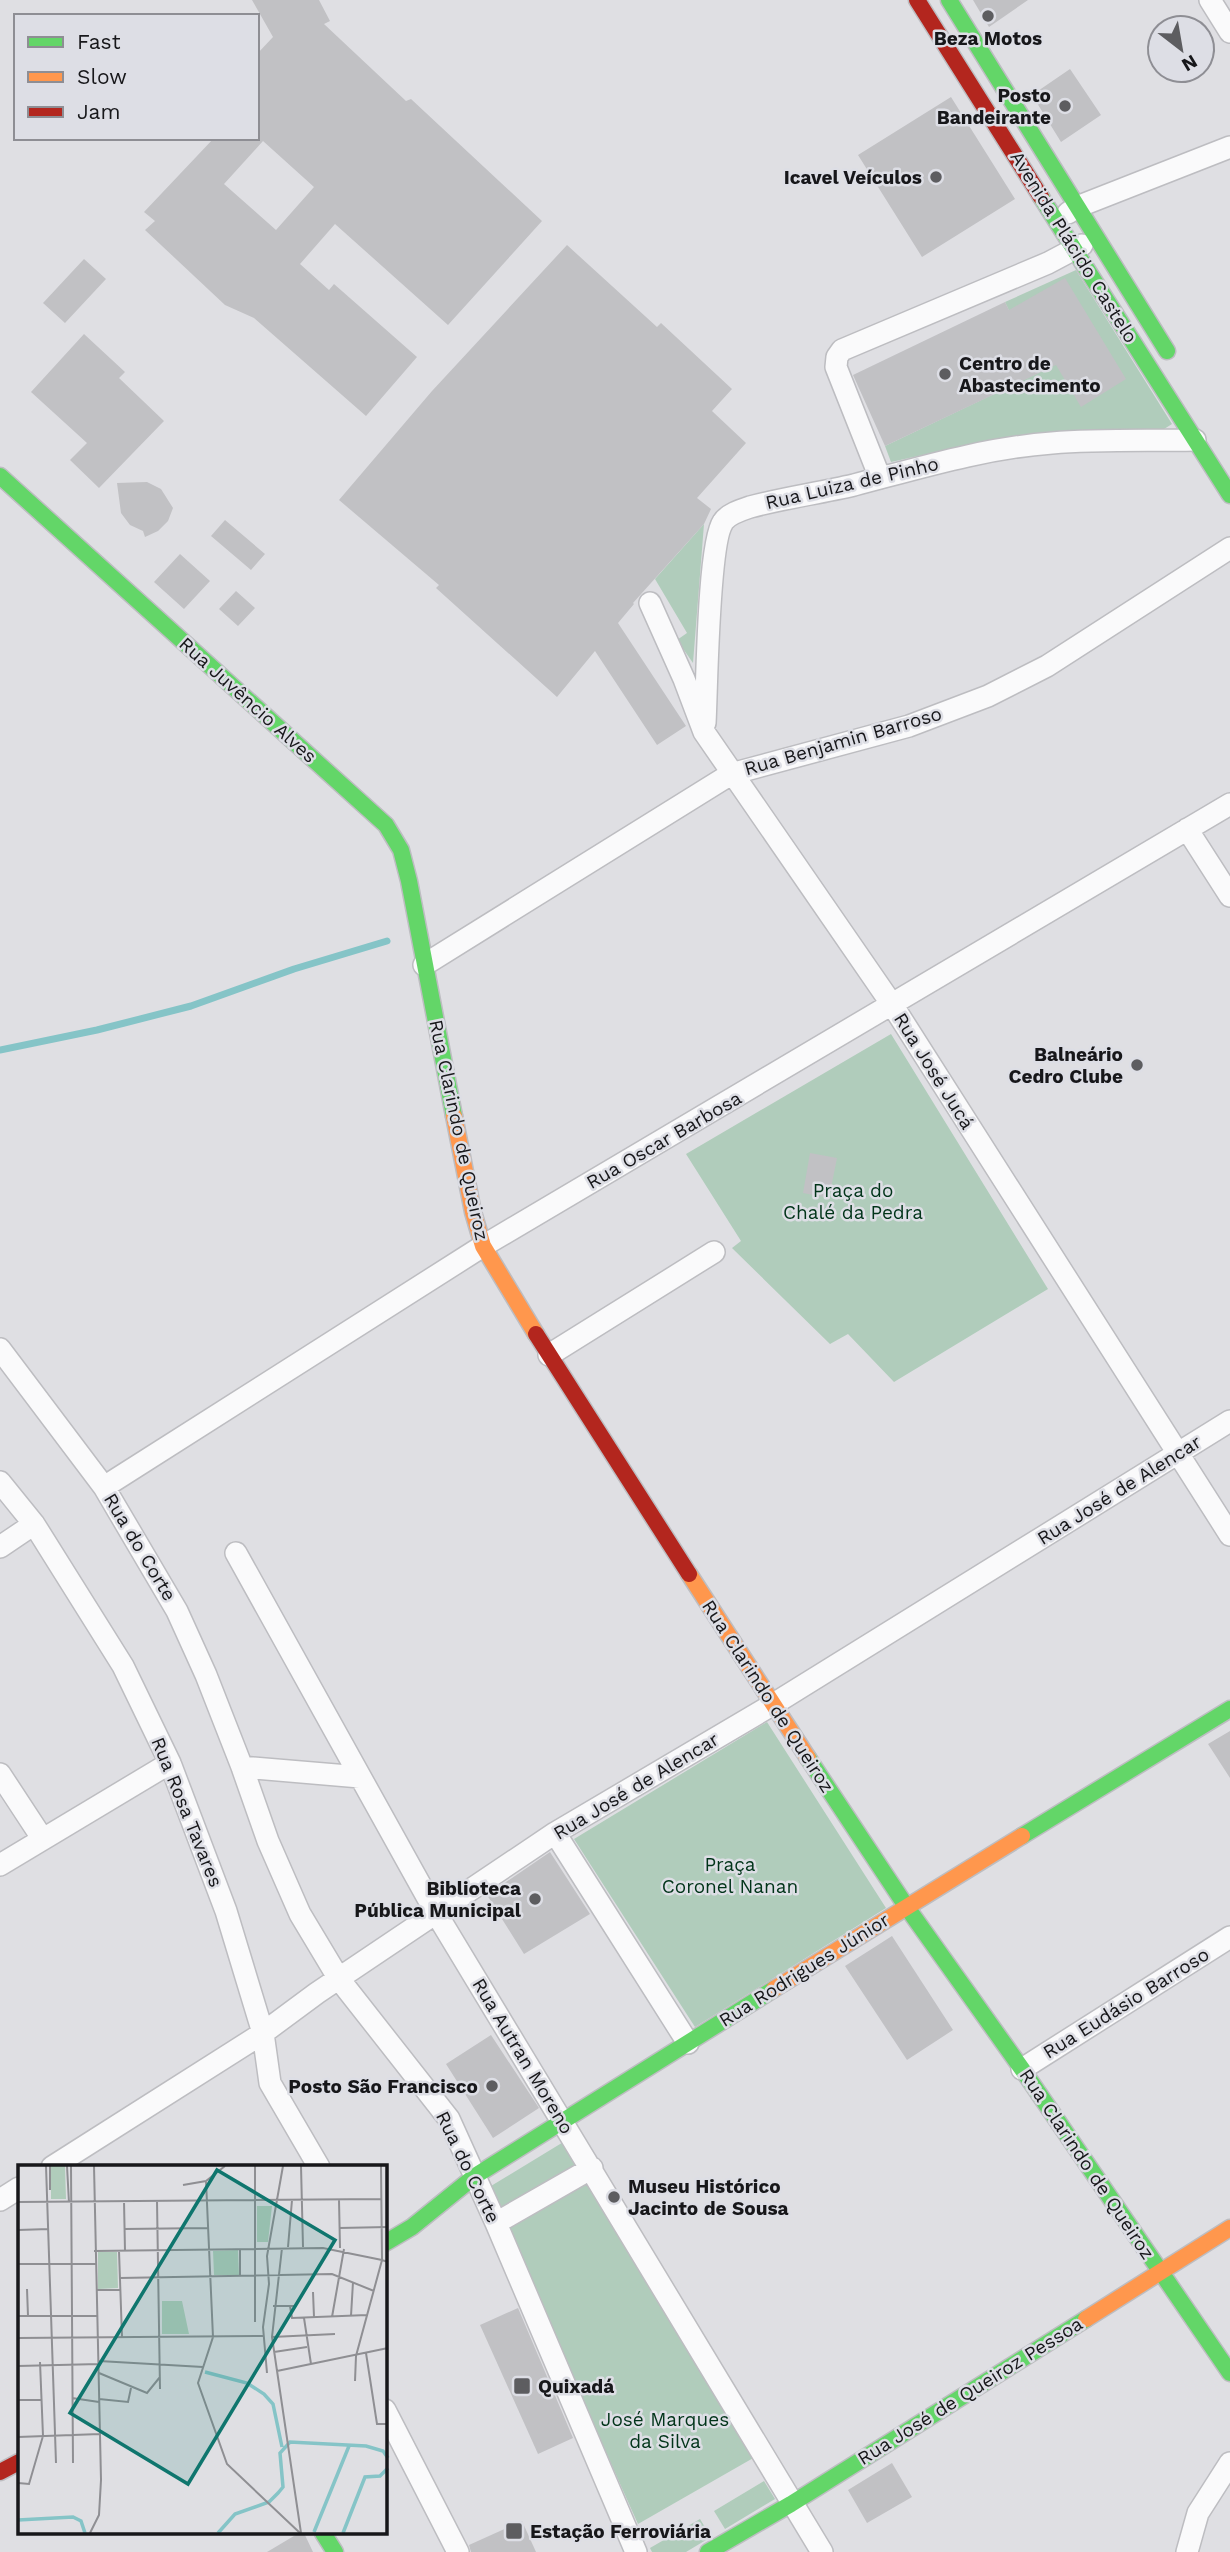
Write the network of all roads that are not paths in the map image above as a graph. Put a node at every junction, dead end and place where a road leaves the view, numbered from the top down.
1 (917, 0) edge
2 (1210, 0) edge
3 (951, 3) edge
4 (930, 21) junction
5 (1230, 32) edge
6 (1010, 97) junction
7 (989, 111) junction
8 (1230, 147) edge
9 (1051, 167) junction
10 (1032, 180) junction
11 (1077, 207) junction
12 (1057, 219) junction
13 (1096, 236) junction
14 (1075, 250) junction
15 (1172, 359) dead end
16 (1195, 440) junction
17 (0, 476) edge
18 (880, 478) junction
19 (1230, 495) edge
20 (1230, 548) edge
21 (650, 603) dead end
22 (704, 732) junction
23 (731, 774) junction
24 (1230, 804) edge
25 (1187, 830) junction
26 (1230, 896) edge
27 (425, 965) junction
28 (893, 1006) junction
29 (483, 1246) junction
30 (714, 1252) dead end
31 (0, 1349) edge
32 (549, 1355) junction
33 (1230, 1421) edge
34 (1177, 1454) junction
35 (0, 1482) edge
36 (104, 1487) junction
37 (34, 1524) junction
38 (1230, 1535) edge
39 (0, 1547) edge
40 (236, 1553) dead end
41 (772, 1705) junction
42 (1230, 1709) edge
43 (170, 1763) junction
44 (243, 1767) junction
45 (0, 1774) edge
46 (360, 1777) junction
47 (555, 1833) junction
48 (42, 1838) junction
49 (0, 1864) edge
50 (906, 1906) junction
51 (436, 1913) junction
52 (1230, 1937) edge
53 (339, 1979) junction
54 (263, 2033) junction
55 (688, 2043) junction
56 (1022, 2069) junction
57 (563, 2121) junction
58 (55, 2165) edge
59 (318, 2165) edge
60 (592, 2168) junction
61 (475, 2176) junction
62 (18, 2189) edge
63 (0, 2200) edge
64 (496, 2223) junction
65 (1230, 2228) edge
66 (387, 2243) edge
67 (1160, 2271) junction
68 (1230, 2373) edge
69 (387, 2414) edge
70 (18, 2463) edge
71 (1230, 2463) edge
72 (0, 2472) edge
73 (791, 2504) junction
74 (324, 2534) edge
75 (335, 2552) edge
76 (457, 2552) edge
77 (636, 2552) edge
78 (708, 2552) edge
79 (822, 2552) edge
80 (1187, 2552) edge

1 - 4 main road, Avenida Plácido Castelo
2 - 5 street
3 - 4 main road
3 - 6 main road, Avenida Plácido Castelo
4 - 7 main road, Avenida Plácido Castelo
6 - 7 main road
6 - 9 main road, Avenida Plácido Castelo
7 - 10 main road, Avenida Plácido Castelo
8 - 11 street
9 - 10 main road
9 - 11 main road, Avenida Plácido Castelo
10 - 12 main road, Avenida Plácido Castelo
11 - 12 street
11 - 13 main road, Avenida Plácido Castelo
12 - 14 main road, Avenida Plácido Castelo
13 - 14 street
13 - 15 main road, Avenida Plácido Castelo
14 - 16 main road, Avenida Plácido Castelo
14 - 18 street
16 - 18 street, Rua Luiza de Pinho
16 - 19 main road, Avenida Plácido Castelo
17 - 27 main road, Rua Juvêncio Alves
18 - 22 street, Rua Luiza de Pinho
20 - 23 street, Rua Benjamin Barroso
21 - 22 street, Rua José Jucá
22 - 23 street, Rua José Jucá
23 - 27 street, Rua Benjamin Barroso
23 - 28 street, Rua José Jucá
24 - 25 street, Rua Oscar Barbosa
25 - 26 street
25 - 28 street, Rua Oscar Barbosa
27 - 29 main road, Rua Clarindo de Queiroz
28 - 29 street, Rua Oscar Barbosa
28 - 34 street, Rua José Jucá
29 - 32 main road, Rua Clarindo de Queiroz
29 - 36 street, Rua Oscar Barbosa
30 - 32 street
31 - 36 street, Rua do Corte
32 - 41 main road, Rua Clarindo de Queiroz
33 - 34 street, Rua José de Alencar
34 - 38 street, Rua José Jucá
34 - 41 street, Rua José de Alencar
35 - 37 street, Rua Rosa Tavares
36 - 44 street, Rua do Corte
37 - 39 street
37 - 43 street, Rua Rosa Tavares
40 - 46 street, Rua Autran Moreno
41 - 47 street, Rua José de Alencar
41 - 50 main road, Rua Clarindo de Queiroz
42 - 50 main road, Rua Rodrigues Júnior
43 - 48 street
43 - 54 street, Rua Rosa Tavares
44 - 46 street
44 - 53 street, Rua do Corte
45 - 48 street
46 - 51 street, Rua Autran Moreno
47 - 51 street, Rua José de Alencar
47 - 55 street
48 - 49 street
50 - 55 main road, Rua Rodrigues Júnior
50 - 56 main road, Rua Clarindo de Queiroz
51 - 53 street, Rua José de Alencar
51 - 57 street, Rua Autran Moreno
52 - 56 street, Rua Eudásio Barroso
53 - 54 street, Rua José de Alencar
53 - 61 street, Rua do Corte
54 - 58 street, Rua José de Alencar
54 - 59 street, Rua Rosa Tavares
55 - 57 main road, Rua Rodrigues Júnior
56 - 67 main road, Rua Clarindo de Queiroz
57 - 60 street, Rua Autran Moreno
57 - 61 main road, Rua Rodrigues Júnior
60 - 64 street
60 - 73 street, Rua Autran Moreno
61 - 64 street, Rua do Corte
61 - 66 main road, Rua Rodrigues Júnior
62 - 63 street
64 - 77 street, Rua do Corte
65 - 67 main road, Rua José de Queiroz Pessoa
67 - 68 main road, Rua Clarindo de Queiroz
67 - 73 main road, Rua José de Queiroz Pessoa
69 - 76 street
70 - 72 main road
71 - 80 street
73 - 78 main road, Rua José de Queiroz Pessoa
73 - 79 street, Rua Autran Moreno
74 - 75 main road

